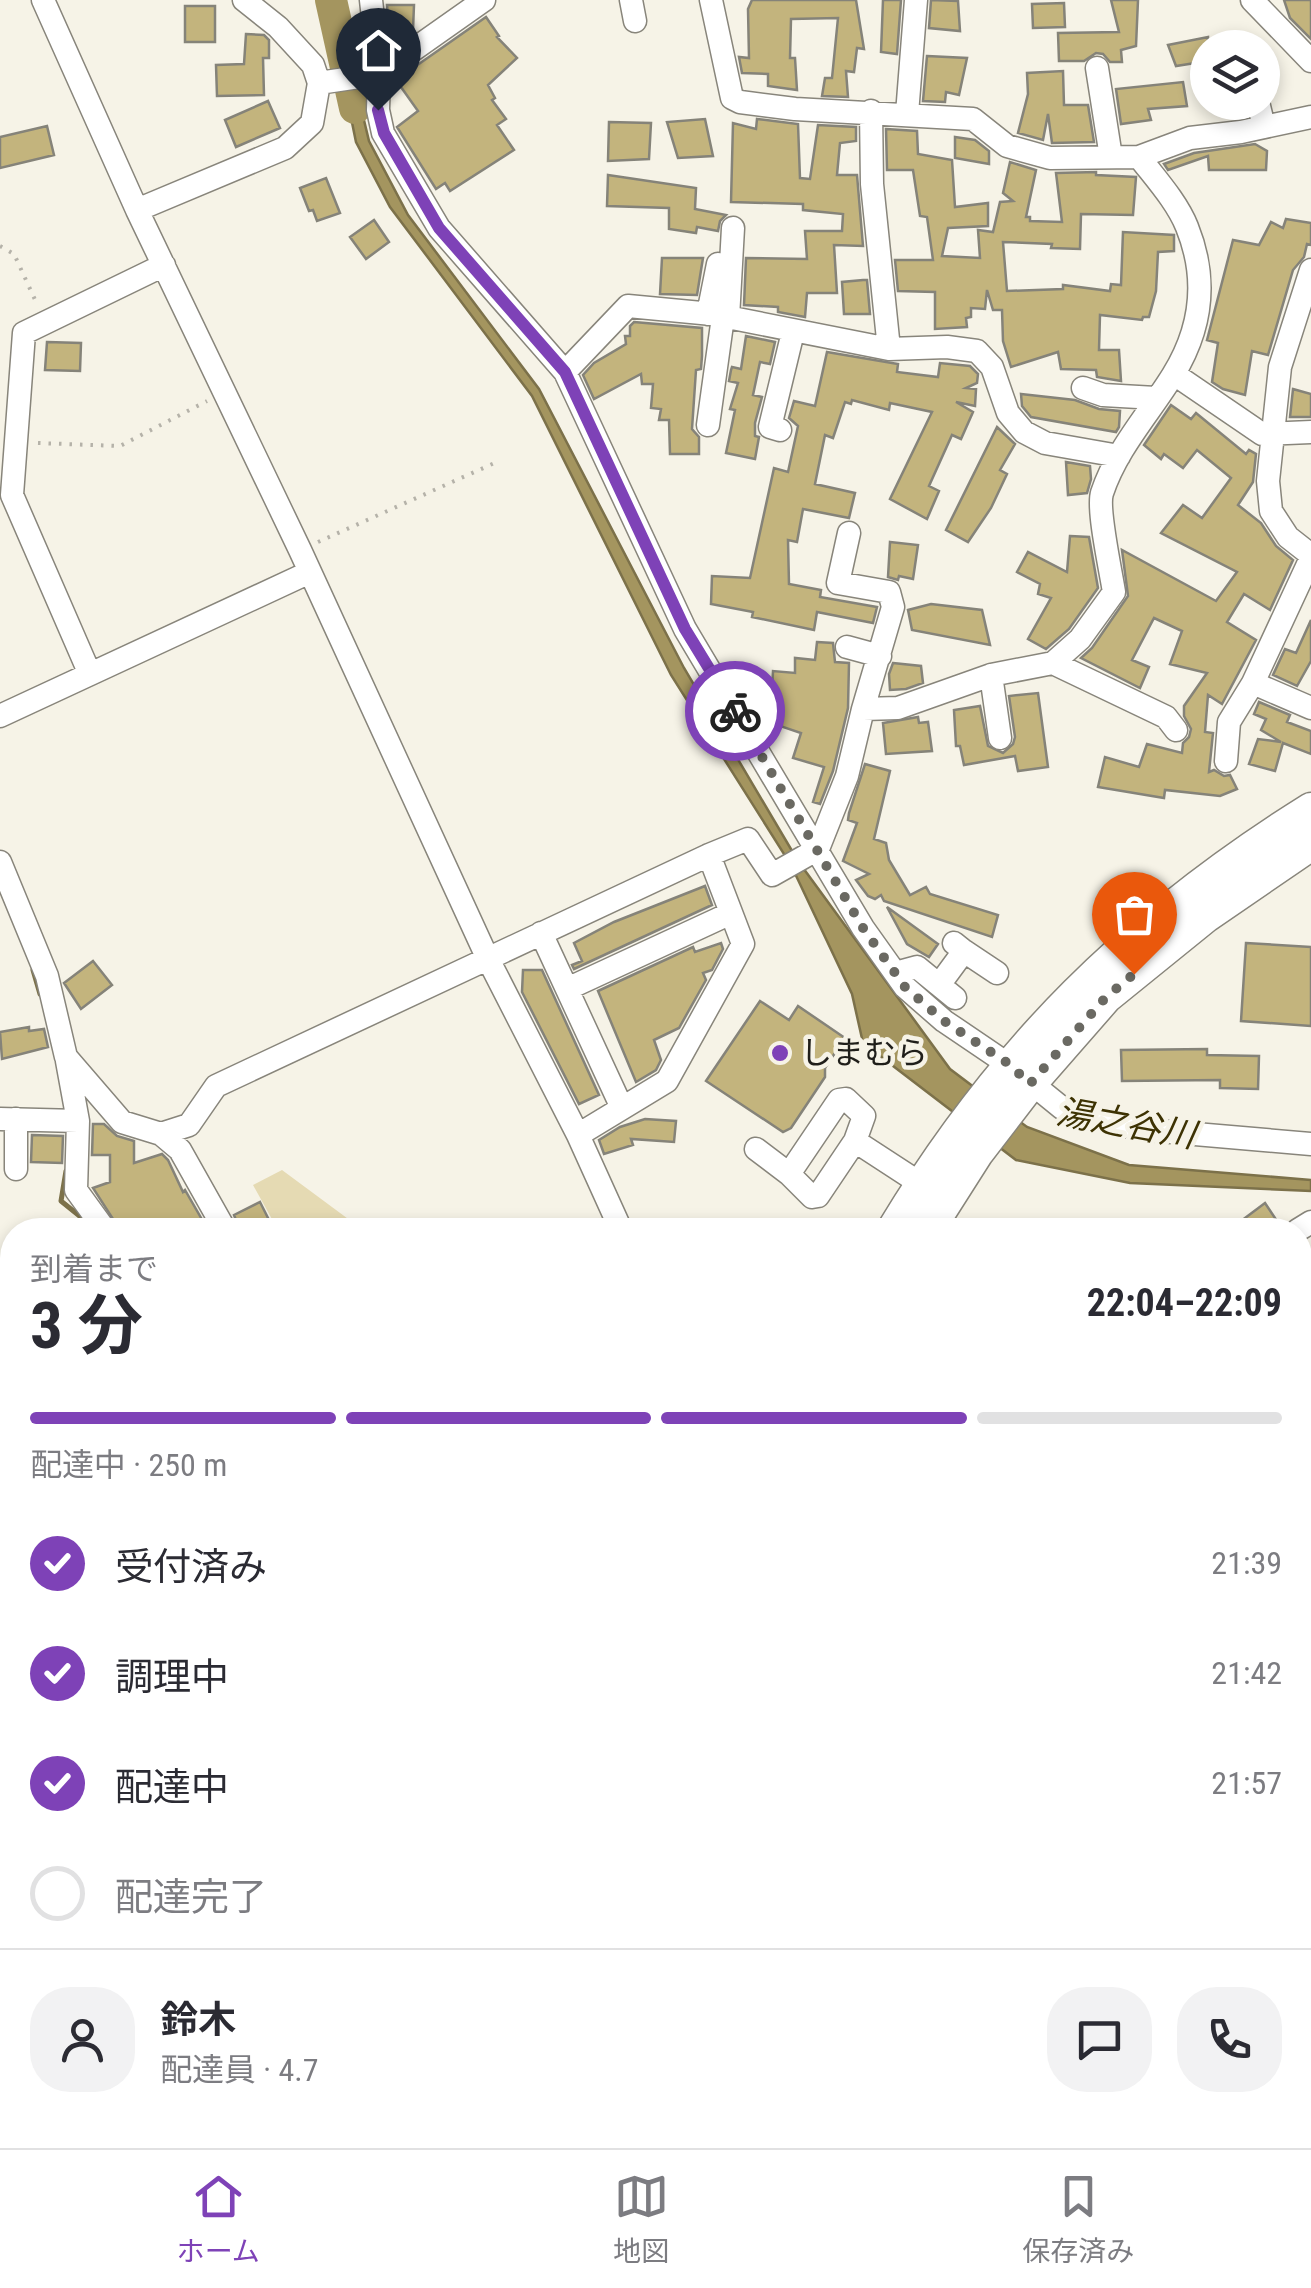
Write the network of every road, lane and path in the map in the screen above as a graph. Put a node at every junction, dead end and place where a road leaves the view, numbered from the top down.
1 (43, 0) edge
2 (244, 0) edge
3 (371, 0) edge
4 (484, 0) edge
5 (711, 0) edge
6 (916, 0) edge
7 (1252, 0) edge
8 (1311, 61) edge
9 (1097, 68) dead end
10 (374, 74) junction
11 (326, 82) junction
12 (871, 111) junction
13 (906, 114) junction
14 (1311, 117) edge
15 (1262, 120) edge
16 (1264, 127) junction
17 (1111, 157) junction
18 (1139, 157) junction
19 (138, 210) junction
20 (733, 228) dead end
21 (0, 246) edge
22 (718, 264) dead end
23 (164, 265) junction
24 (1311, 270) edge
25 (720, 316) junction
26 (46, 322) junction
27 (793, 332) junction
28 (889, 349) junction
29 (565, 372) junction
30 (1174, 374) junction
31 (1083, 388) dead end
32 (224, 392) junction
33 (1156, 398) junction
34 (708, 425) dead end
35 (780, 430) dead end
36 (1273, 432) junction
37 (1311, 432) edge
38 (14, 442) junction
39 (1119, 456) junction
40 (499, 461) dead end
41 (848, 533) dead end
42 (300, 550) junction
43 (1311, 557) edge
44 (310, 572) junction
45 (847, 647) dead end
46 (880, 656) junction
47 (1053, 664) junction
48 (89, 672) junction
49 (991, 674) junction
50 (1253, 683) junction
51 (1311, 708) edge
52 (862, 710) junction
53 (0, 716) edge
54 (1176, 730) dead end
55 (1000, 738) dead end
56 (1226, 761) dead end
57 (1311, 809) edge
58 (1311, 844) edge
59 (818, 850) junction
60 (710, 855) junction
61 (0, 862) edge
62 (729, 914) junction
63 (541, 932) junction
64 (488, 957) junction
65 (895, 973) junction
66 (997, 973) dead end
67 (567, 990) junction
68 (66, 1057) junction
69 (1013, 1082) junction
70 (622, 1108) junction
71 (8, 1119) edge
72 (68, 1120) junction
73 (160, 1134) junction
74 (578, 1135) junction
75 (855, 1140) junction
76 (1311, 1144) edge
77 (965, 1145) junction
78 (756, 1149) dead end
79 (16, 1169) dead end
80 (788, 1174) junction
81 (921, 1184) junction
82 (96, 1218) edge
83 (218, 1218) edge
84 (616, 1218) edge
85 (901, 1218) edge
86 (933, 1218) edge

1 - 19 street
2 - 11 street
3 - 10 street
4 - 10 street
5 - 12 street
6 - 13 street
7 - 8 street
9 - 17 street
10 - 11 street
10 - 29 street
11 - 19 street
12 - 13 street
12 - 28 street
13 - 17 street
14 - 16 street
15 - 16 street
16 - 18 street
17 - 18 street
18 - 30 street
19 - 23 street
20 - 25 street
21 - 26 path
22 - 25 street
23 - 26 street
23 - 32 street
24 - 36 street
25 - 27 street
25 - 29 street
25 - 34 street
26 - 38 street
27 - 28 street
27 - 35 street
28 - 39 street
29 - 59 street
30 - 33 street
30 - 36 street
31 - 33 street
32 - 38 path
32 - 42 street
33 - 39 street
36 - 37 street
36 - 43 street
38 - 48 street
39 - 47 street
40 - 42 path
41 - 46 street
42 - 44 street
43 - 50 street
44 - 48 street
44 - 64 street
45 - 46 street
46 - 52 street
47 - 49 street
47 - 54 street
48 - 53 street
49 - 52 street
49 - 55 street
50 - 51 street
50 - 56 street
52 - 59 street
57 - 69 highway
58 - 69 highway
59 - 60 street
59 - 65 street
60 - 62 street
60 - 63 street
61 - 68 street
62 - 67 street
62 - 70 street
63 - 64 street
63 - 67 street
64 - 73 street
64 - 74 street
65 - 66 street
65 - 69 street
67 - 70 street
68 - 72 street
68 - 73 street
69 - 76 street
69 - 77 highway
70 - 74 street
71 - 72 street
71 - 79 street
72 - 82 street
73 - 83 street
74 - 84 street
75 - 80 street
75 - 80 street
75 - 81 street
77 - 81 highway
77 - 86 highway
78 - 80 street
81 - 85 highway

